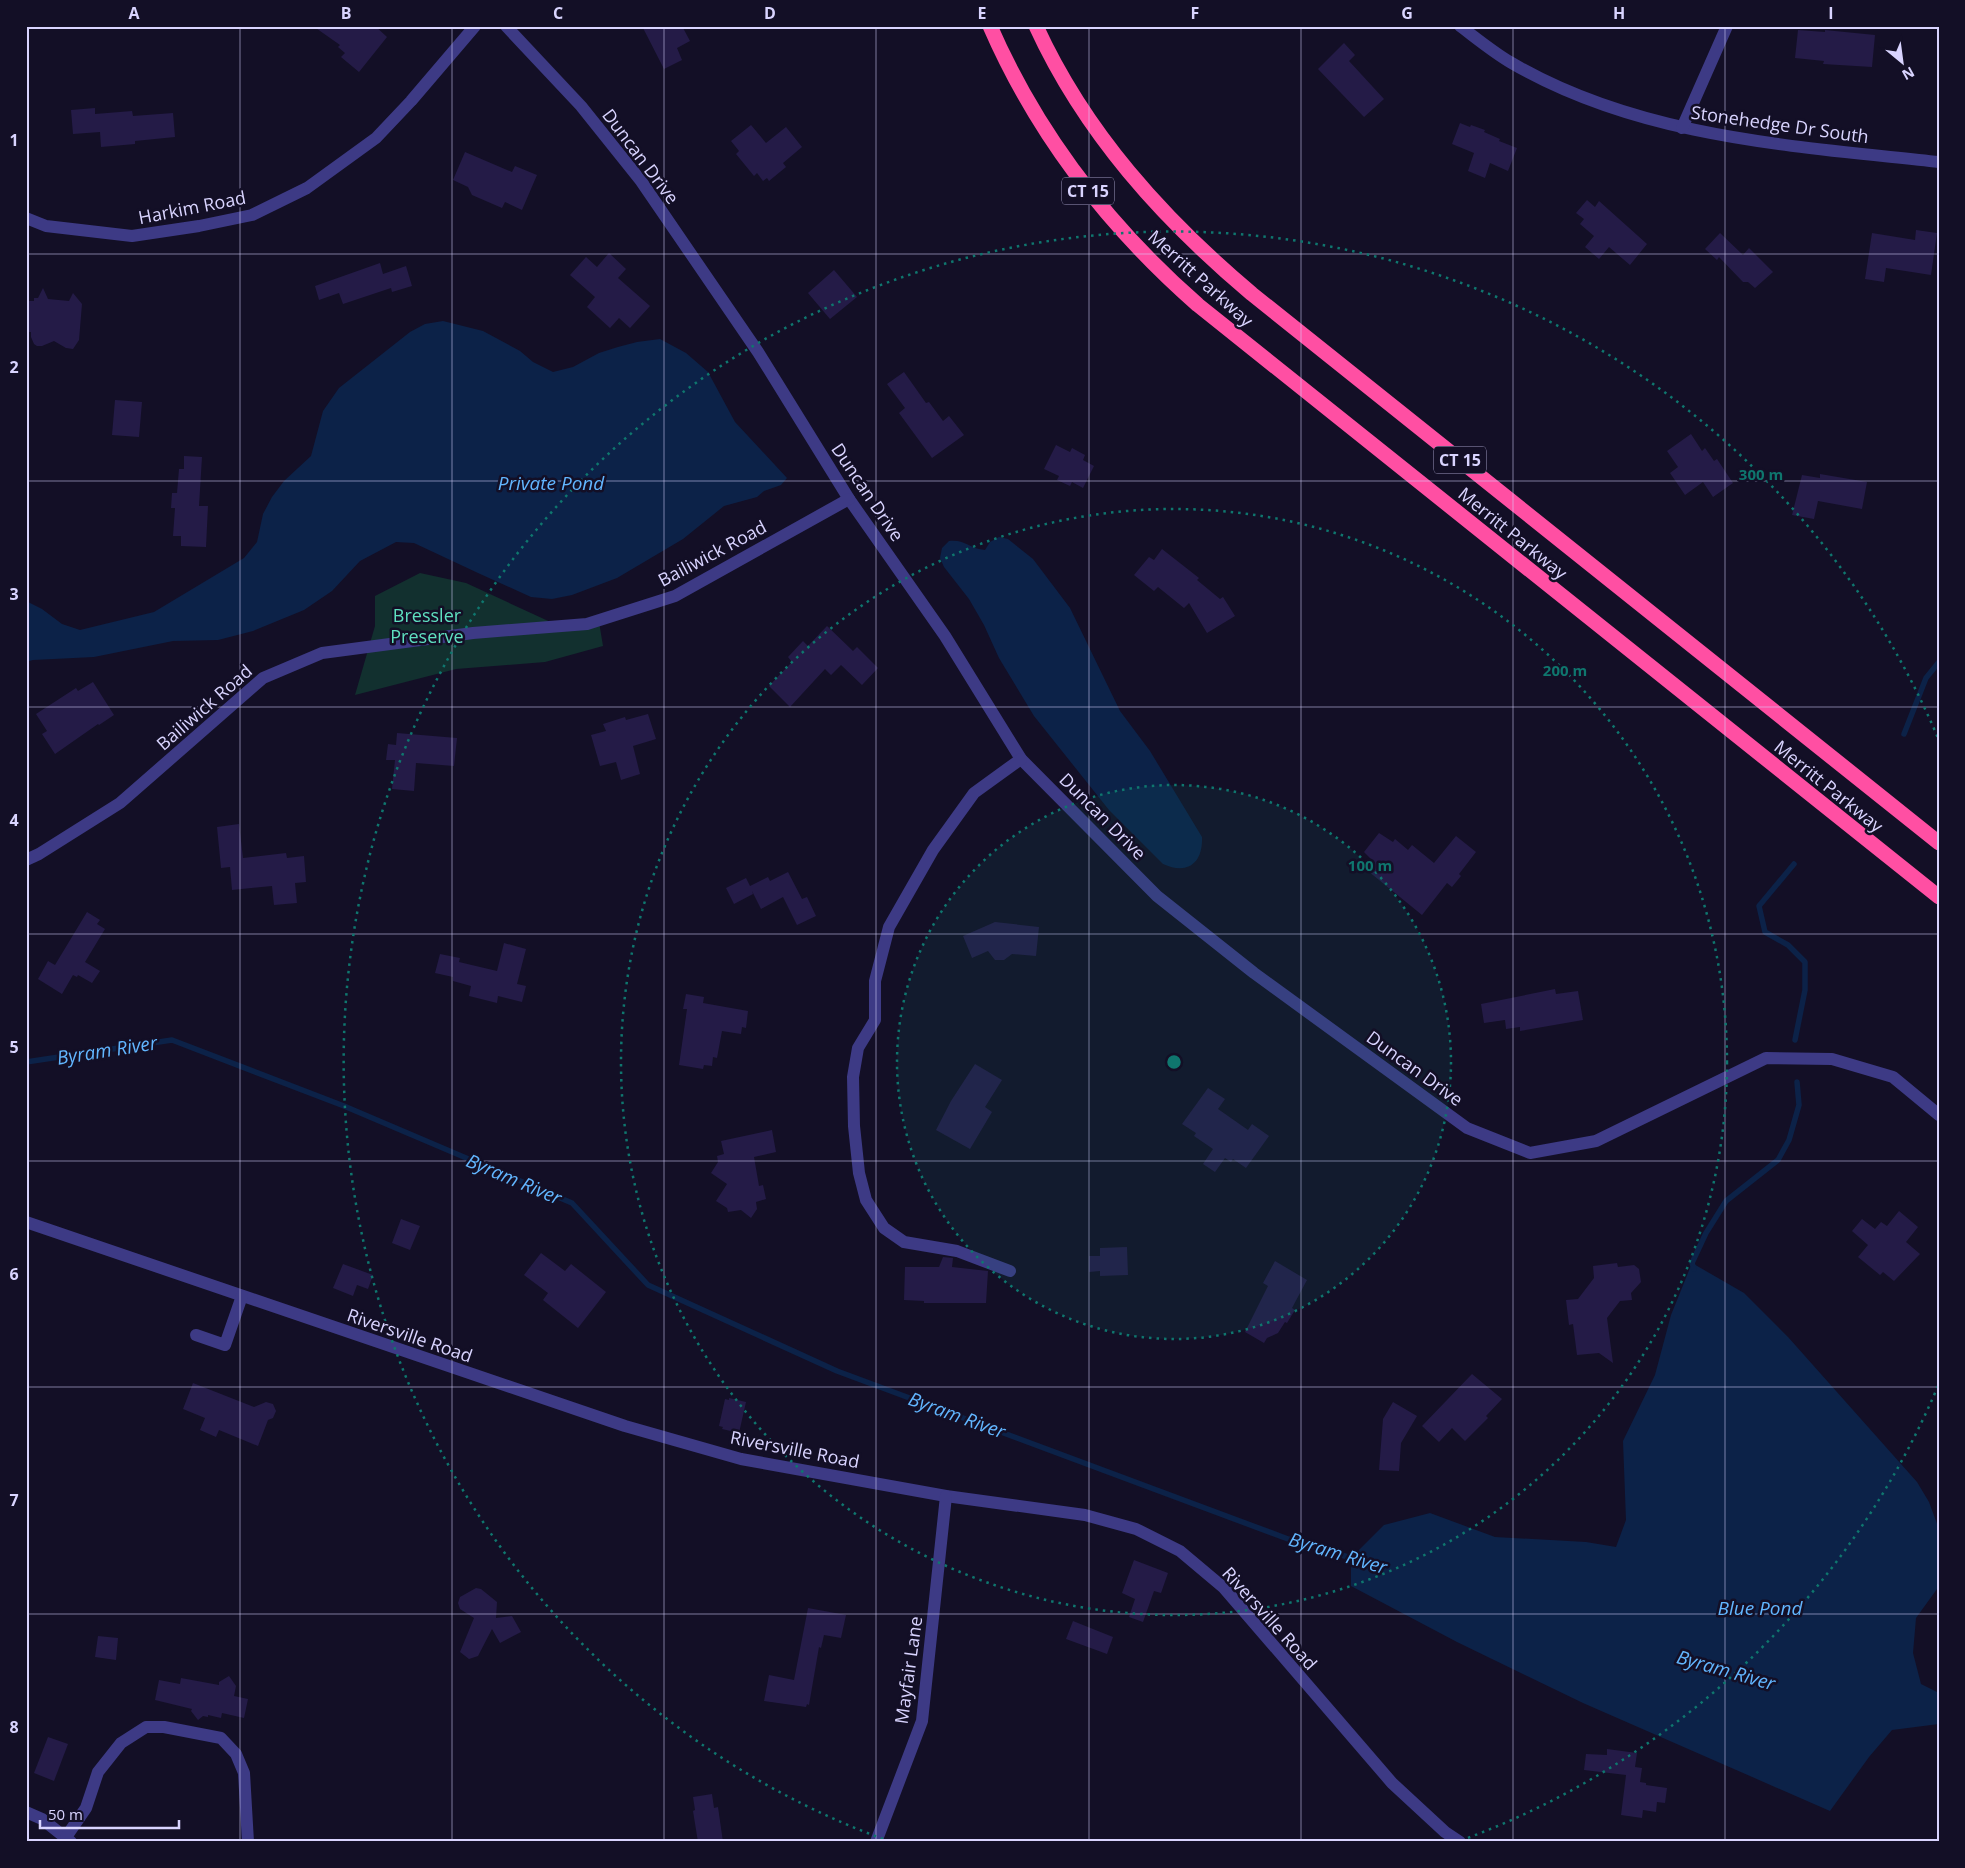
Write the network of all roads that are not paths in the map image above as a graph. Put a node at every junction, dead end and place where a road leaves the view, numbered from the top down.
1 (476, 26) edge
2 (506, 26) edge
3 (990, 26) edge
4 (1036, 26) edge
5 (1460, 26) edge
6 (1727, 26) edge
7 (1682, 128) junction
8 (1939, 162) edge
9 (26, 218) edge
10 (849, 499) junction
11 (1021, 758) junction
12 (1939, 843) edge
13 (26, 860) edge
14 (1939, 897) edge
15 (1939, 1115) edge
16 (26, 1222) edge
17 (1010, 1271) dead end
18 (242, 1296) junction
19 (196, 1335) dead end
20 (946, 1496) junction
21 (26, 1812) edge
22 (69, 1839) edge
23 (248, 1842) edge
24 (876, 1842) edge
25 (1460, 1842) edge

1 - 9 street, Harkim Road
2 - 10 street, Duncan Drive
3 - 14 highway, Merritt Parkway / CT 15
4 - 12 highway, Merritt Parkway / CT 15
5 - 7 street, Stonehedge Dr South
6 - 7 street
7 - 8 street, Stonehedge Dr South
10 - 11 street, Duncan Drive
10 - 13 street, Bailiwick Road
11 - 15 street, Duncan Drive
11 - 17 street
16 - 18 street, Riversville Road
18 - 19 street
18 - 20 street, Riversville Road
20 - 24 street, Mayfair Lane
20 - 25 street, Riversville Road
21 - 22 street
22 - 23 street

